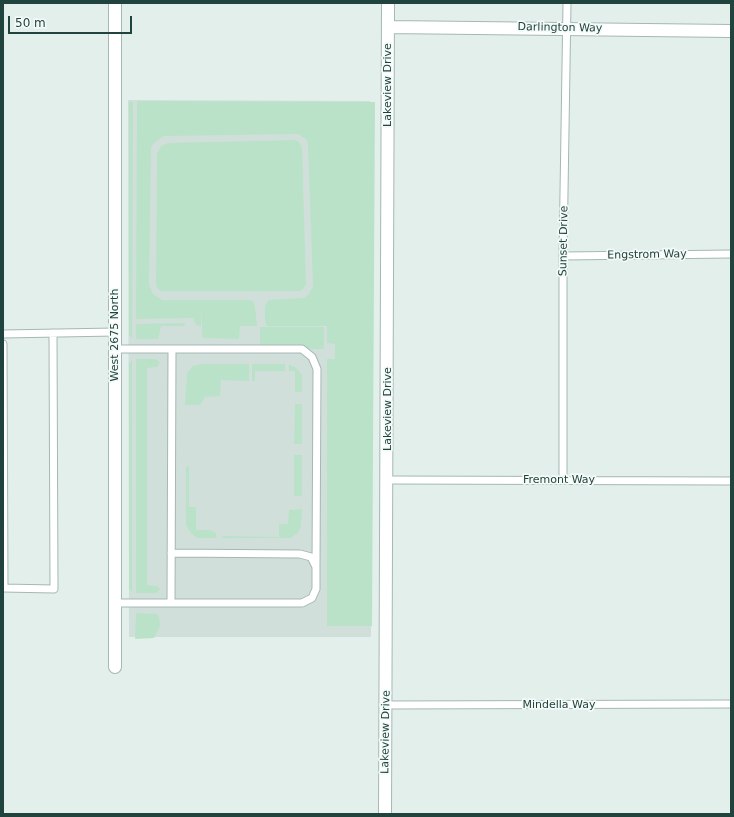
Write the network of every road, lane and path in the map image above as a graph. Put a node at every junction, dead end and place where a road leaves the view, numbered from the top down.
1 (115, 3) edge
2 (388, 3) edge
3 (567, 3) edge
4 (389, 27) junction
5 (566, 28) junction
6 (731, 31) edge
7 (731, 254) edge
8 (563, 256) junction
9 (115, 332) junction
10 (53, 333) junction
11 (3, 334) edge
12 (3, 344) edge
13 (115, 349) junction
14 (172, 350) junction
15 (388, 480) junction
16 (563, 480) junction
17 (731, 481) edge
18 (171, 553) junction
19 (316, 567) junction
20 (4, 588) edge
21 (172, 602) junction
22 (115, 603) junction
23 (115, 668) dead end
24 (731, 704) edge
25 (386, 706) junction
26 (385, 814) edge

1 - 9 street, West 2675 North
2 - 4 street, Lakeview Drive
3 - 5 lane, Sunset Drive
4 - 5 street, Darlington Way
4 - 15 street, Lakeview Drive
5 - 6 street, Darlington Way
5 - 8 lane, Sunset Drive
7 - 8 lane, Engstrom Way
8 - 16 lane, Sunset Drive
9 - 10 lane
9 - 13 street, West 2675 North
10 - 11 lane
10 - 20 lane
12 - 20 lane
13 - 14 lane
13 - 22 street, West 2675 North
14 - 18 lane
14 - 19 lane
15 - 16 lane, Fremont Way
15 - 25 street, Lakeview Drive
16 - 17 lane, Fremont Way
18 - 19 lane
18 - 21 lane
19 - 21 lane
21 - 22 lane
22 - 23 street, West 2675 North
24 - 25 lane, Mindella Way
25 - 26 street, Lakeview Drive

